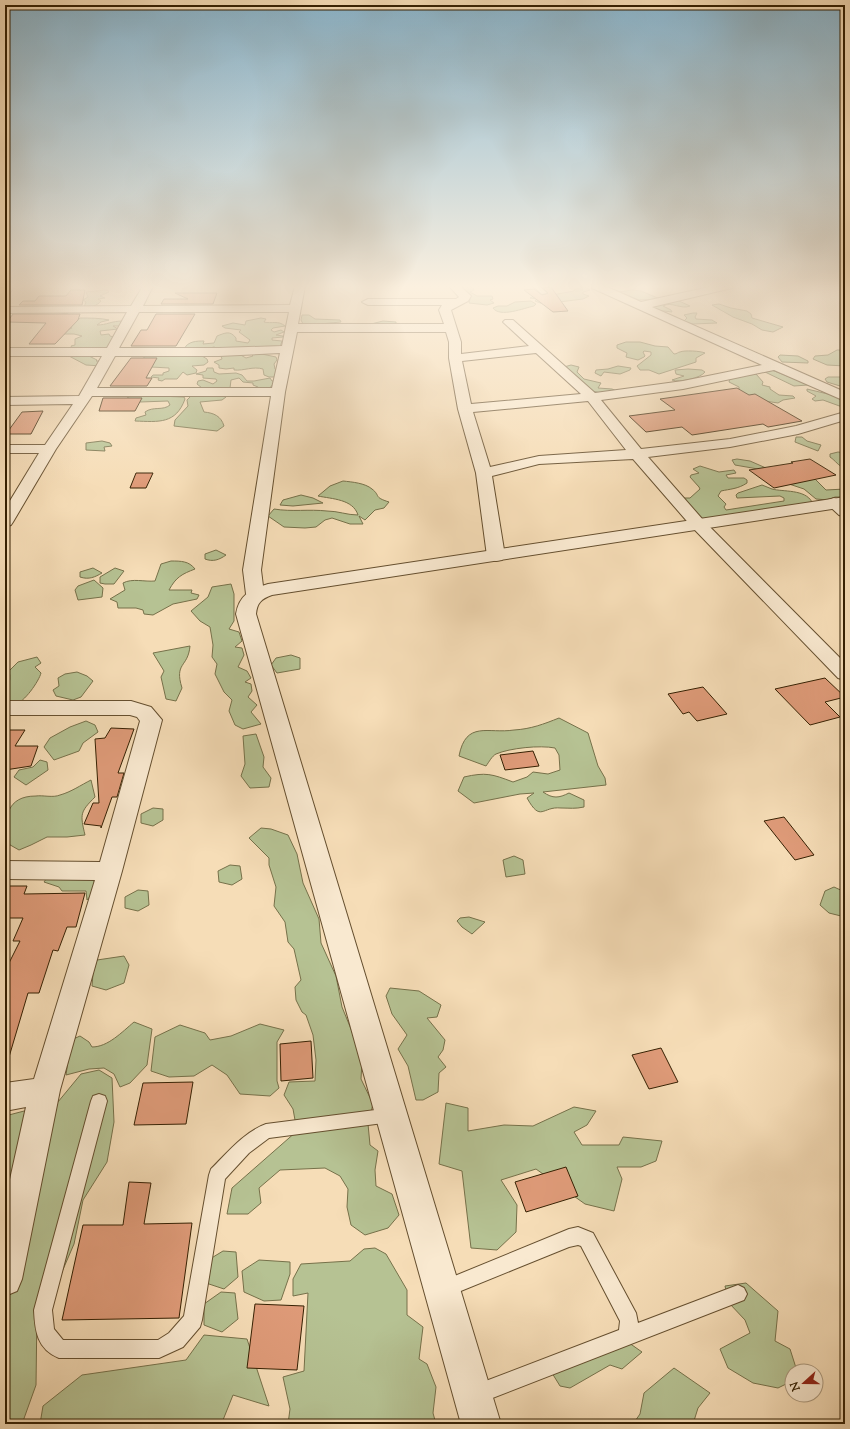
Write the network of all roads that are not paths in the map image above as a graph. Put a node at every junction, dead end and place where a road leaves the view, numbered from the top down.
1 (111, 353) edge
2 (287, 353) edge
3 (456, 353) edge
4 (468, 353) edge
5 (502, 353) edge
6 (543, 353) edge
7 (744, 353) edge
8 (478, 355) junction
9 (456, 358) junction
10 (774, 366) junction
11 (278, 392) junction
12 (85, 396) junction
13 (592, 397) junction
14 (845, 397) edge
15 (5, 401) edge
16 (465, 409) junction
17 (845, 416) edge
18 (49, 448) junction
19 (5, 449) edge
20 (638, 454) junction
21 (484, 473) junction
22 (841, 506) edge
23 (8, 514) edge
24 (698, 524) junction
25 (496, 556) junction
26 (255, 594) junction
27 (845, 674) edge
28 (5, 708) edge
29 (5, 870) edge
30 (110, 871) junction
31 (45, 1090) junction
32 (5, 1097) edge
33 (99, 1101) dead end
34 (392, 1115) junction
35 (5, 1279) edge
36 (442, 1289) junction
37 (738, 1294) dead end
38 (625, 1337) junction
39 (473, 1396) junction
40 (481, 1424) edge

1 - 12 street
2 - 11 street
3 - 9 street
4 - 8 street
5 - 8 street
6 - 13 street
7 - 10 street
8 - 9 street
9 - 16 street
10 - 13 street
10 - 14 street
11 - 12 street
11 - 26 street
12 - 15 street
12 - 18 street
13 - 16 street
13 - 20 street
16 - 21 street
17 - 20 street
18 - 19 street
18 - 23 street
20 - 21 street
20 - 24 street
21 - 25 street
22 - 24 street
24 - 25 street
24 - 27 street
25 - 26 street
26 - 34 street
28 - 30 street
29 - 30 street
30 - 31 street
31 - 32 street
31 - 35 street
33 - 34 lane
34 - 36 street
36 - 38 lane
36 - 39 street
37 - 38 lane
38 - 39 lane
39 - 40 street

